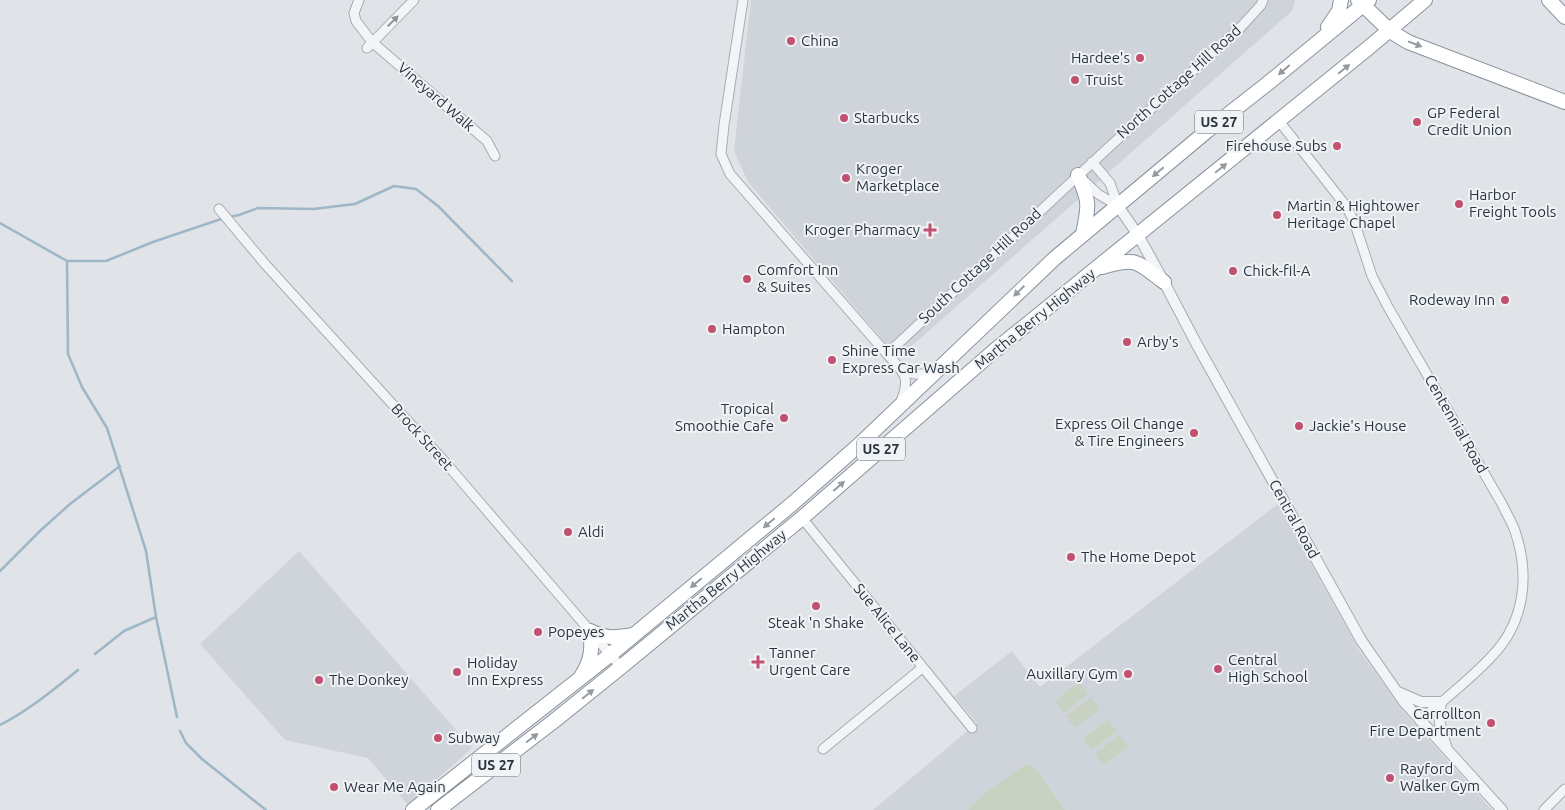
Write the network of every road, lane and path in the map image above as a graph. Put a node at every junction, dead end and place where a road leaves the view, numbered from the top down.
1 (359, 0) edge
2 (414, 0) edge
3 (742, 0) edge
4 (1263, 0) edge
5 (1341, 0) edge
6 (1425, 0) edge
7 (1549, 0) edge
8 (1363, 2) edge
9 (1565, 17) edge
10 (1390, 31) junction
11 (1321, 38) junction
12 (370, 45) junction
13 (1565, 102) edge
14 (1279, 121) junction
15 (494, 156) dead end
16 (1092, 162) junction
17 (1078, 175) junction
18 (1118, 206) junction
19 (219, 209) dead end
20 (1084, 234) junction
21 (1138, 234) junction
22 (1096, 269) junction
23 (1164, 282) junction
24 (887, 354) junction
25 (900, 368) junction
26 (935, 372) junction
27 (899, 406) junction
28 (792, 504) junction
29 (802, 518) junction
30 (590, 631) junction
31 (635, 635) junction
32 (611, 654) junction
33 (621, 666) junction
34 (922, 668) junction
35 (579, 680) junction
36 (1397, 692) junction
37 (1441, 702) junction
38 (1420, 721) junction
39 (972, 728) dead end
40 (823, 749) dead end
41 (1448, 751) junction
42 (1565, 789) edge
43 (413, 810) edge
44 (438, 810) edge
45 (1502, 810) edge
46 (1544, 810) edge

1 - 12 street, Vineyard Walk
12 -> 2 street
3 - 24 street
4 - 16 street, North Cottage Hill Road
5 - 11 highway
6 - 10 highway, Martha Berry Highway / US 27
7 - 9 highway
8 - 10 highway
8 - 11 highway, Martha Berry Highway / US 27
10 -> 13 highway
14 -> 10 highway, Martha Berry Highway / US 27
11 -> 18 highway, Martha Berry Highway / US 27
12 - 15 street, Vineyard Walk
21 -> 14 highway, Martha Berry Highway / US 27
14 - 37 street, Centennial Road
16 - 17 street, South Cottage Hill Road
16 - 18 street, Central Road
17 - 18 street, Central Road
17 - 20 highway
17 - 24 street, South Cottage Hill Road
18 - 20 highway, Martha Berry Highway / US 27
18 - 21 street, Central Road
19 - 30 street, Brock Street
20 -> 26 highway, Martha Berry Highway / US 27
21 - 22 highway, Martha Berry Highway / US 27
21 - 23 street, Central Road
22 - 23 highway
29 -> 22 highway, Martha Berry Highway / US 27
23 - 36 street, Central Road
24 - 25 street
25 - 26 street
25 - 27 street
26 - 27 highway, Martha Berry Highway / US 27
27 - 28 highway, Martha Berry Highway / US 27
28 - 29 highway
28 -> 31 highway, Martha Berry Highway / US 27
29 - 33 highway, Martha Berry Highway / US 27
29 - 34 street, Sue Alice Lane
30 - 31 highway
30 - 32 street, Brock Street
30 - 35 highway
31 - 32 highway, Martha Berry Highway / US 27
32 - 33 street, Brock Street
32 - 35 highway, Martha Berry Highway / US 27
44 -> 33 highway, Martha Berry Highway / US 27
34 - 39 street, Sue Alice Lane
34 - 40 street
35 - 43 highway, Martha Berry Highway / US 27
36 - 37 street
36 - 38 street, Central Road
37 - 38 street, Centennial Road
37 - 41 street
38 - 41 street, Central Road
41 - 45 street, Central Road
42 - 46 street

